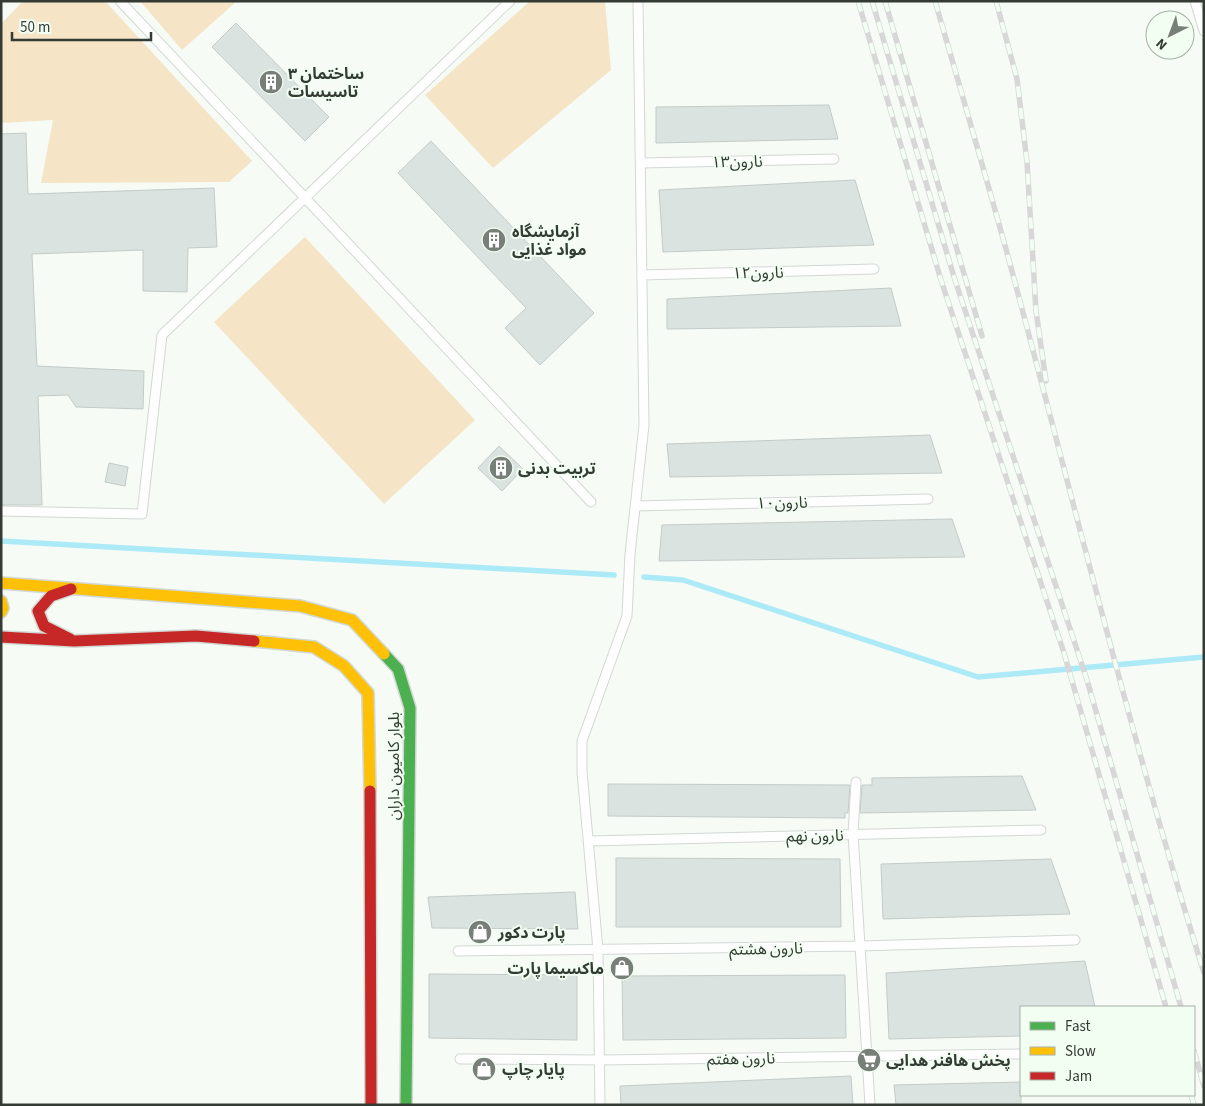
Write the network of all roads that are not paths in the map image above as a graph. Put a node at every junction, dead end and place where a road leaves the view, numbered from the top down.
1 (120, 1) edge
2 (510, 1) edge
3 (638, 1) edge
4 (1195, 1) edge
5 (1204, 31) edge
6 (834, 159) dead end
7 (641, 163) junction
8 (305, 197) junction
9 (874, 269) dead end
10 (642, 275) junction
11 (928, 499) dead end
12 (591, 502) dead end
13 (635, 506) junction
14 (1, 511) edge
15 (1, 583) edge
16 (71, 589) junction
17 (1, 601) edge
18 (1, 612) edge
19 (1, 637) edge
20 (74, 641) junction
21 (856, 782) dead end
22 (1040, 830) dead end
23 (853, 834) junction
24 (590, 841) junction
25 (1075, 940) dead end
26 (860, 946) junction
27 (598, 950) junction
28 (458, 951) dead end
29 (1020, 1054) edge
30 (867, 1057) junction
31 (460, 1059) dead end
32 (601, 1060) junction
33 (371, 1105) edge
34 (406, 1105) edge
35 (600, 1105) edge
36 (870, 1105) edge

1 - 8 lane
2 - 8 lane
3 - 7 lane
4 - 5 lane
6 - 7 lane, نارون۱۳
7 - 10 lane
8 - 12 lane
8 - 14 lane
9 - 10 lane, نارون۱۲
10 - 13 lane
11 - 13 lane, نارون۱۰
13 - 24 lane
15 - 16 main road, بلوار کامیون داران
16 - 20 main road
16 - 34 main road, بلوار کامیون داران
17 - 18 main road
19 - 20 main road, بلوار کامیون داران
20 - 33 main road, بلوار کامیون داران
21 - 23 lane
22 - 23 lane, نارون نهم
23 - 24 lane, نارون نهم
23 - 26 lane
24 - 27 lane
25 - 26 lane, نارون هشتم
26 - 27 lane, نارون هشتم
26 - 30 lane
27 - 28 lane, نارون هشتم
27 - 32 lane
29 - 30 lane, نارون هفتم
30 - 32 lane, نارون هفتم
30 - 36 lane
31 - 32 lane, نارون هفتم
32 - 35 lane

